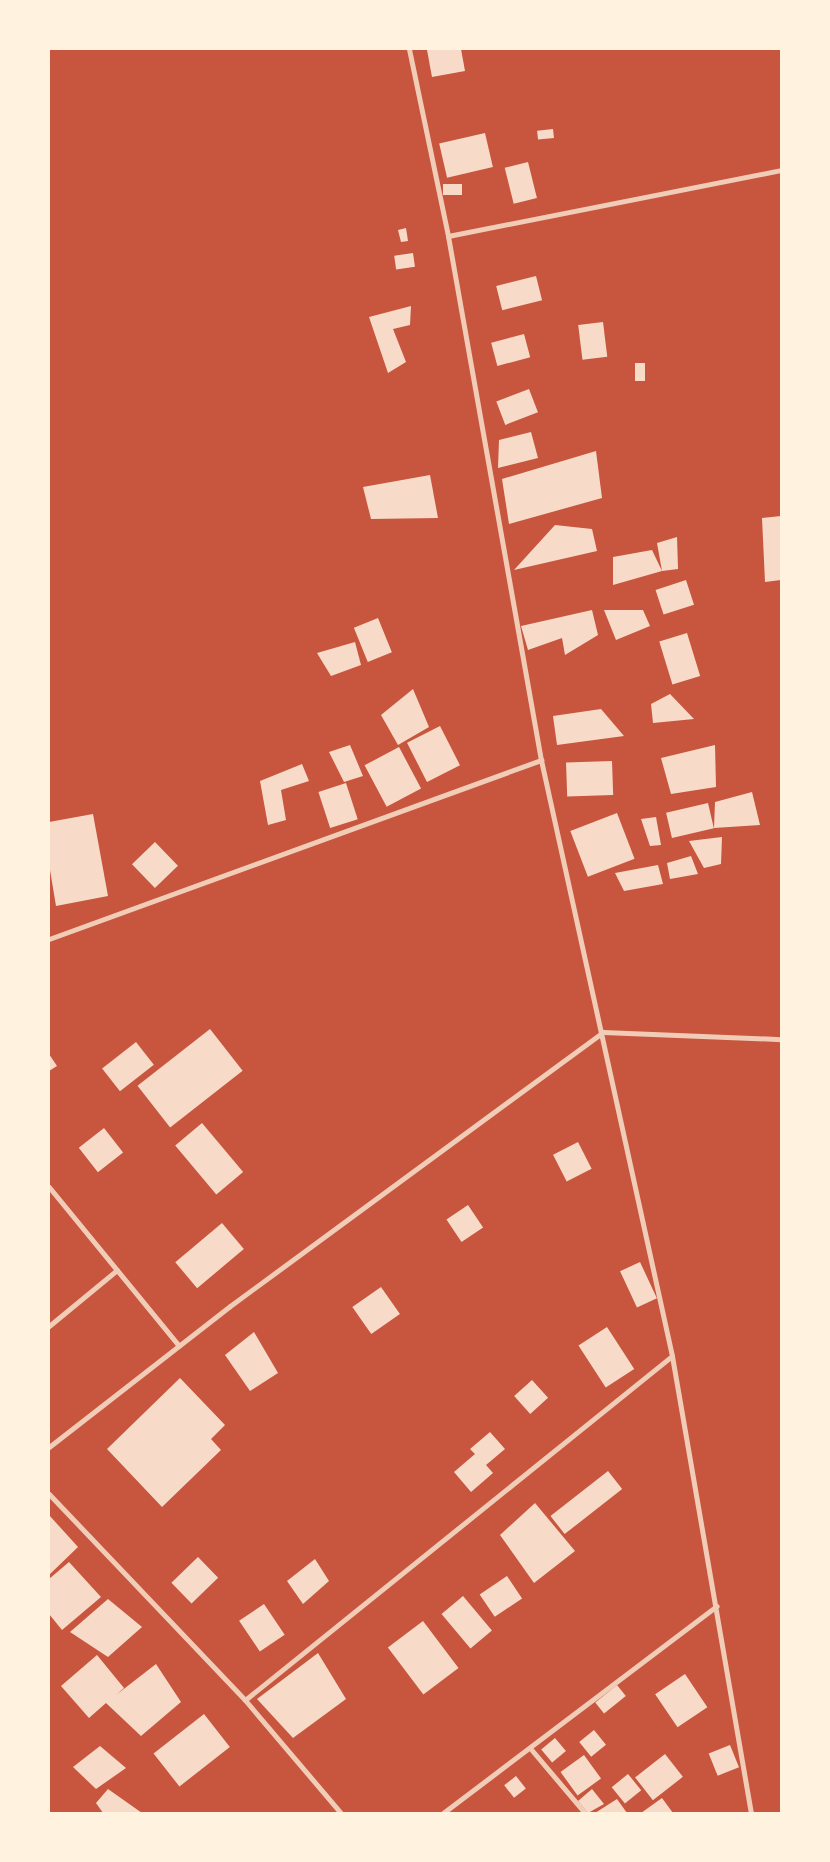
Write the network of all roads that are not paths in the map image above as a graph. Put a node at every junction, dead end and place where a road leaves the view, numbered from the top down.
1 (409, 49) edge
2 (781, 170) edge
3 (448, 236) junction
4 (541, 760) junction
5 (49, 938) edge
6 (603, 1032) junction
7 (781, 1039) edge
8 (49, 1187) edge
9 (117, 1270) junction
10 (49, 1326) edge
11 (179, 1346) junction
12 (672, 1356) junction
13 (49, 1447) edge
14 (49, 1494) edge
15 (717, 1606) junction
16 (246, 1700) junction
17 (530, 1748) junction
18 (341, 1813) edge
19 (443, 1813) edge
20 (585, 1813) edge
21 (751, 1813) edge

1 - 3 street
2 - 3 street
3 - 4 street
4 - 5 street
4 - 6 street
6 - 7 street
6 - 11 street
6 - 12 street
8 - 9 street
9 - 10 street
9 - 11 street
11 - 13 street
12 - 15 street
12 - 16 street
14 - 16 street
15 - 17 street
15 - 21 street
16 - 18 street
17 - 19 street
17 - 20 street

